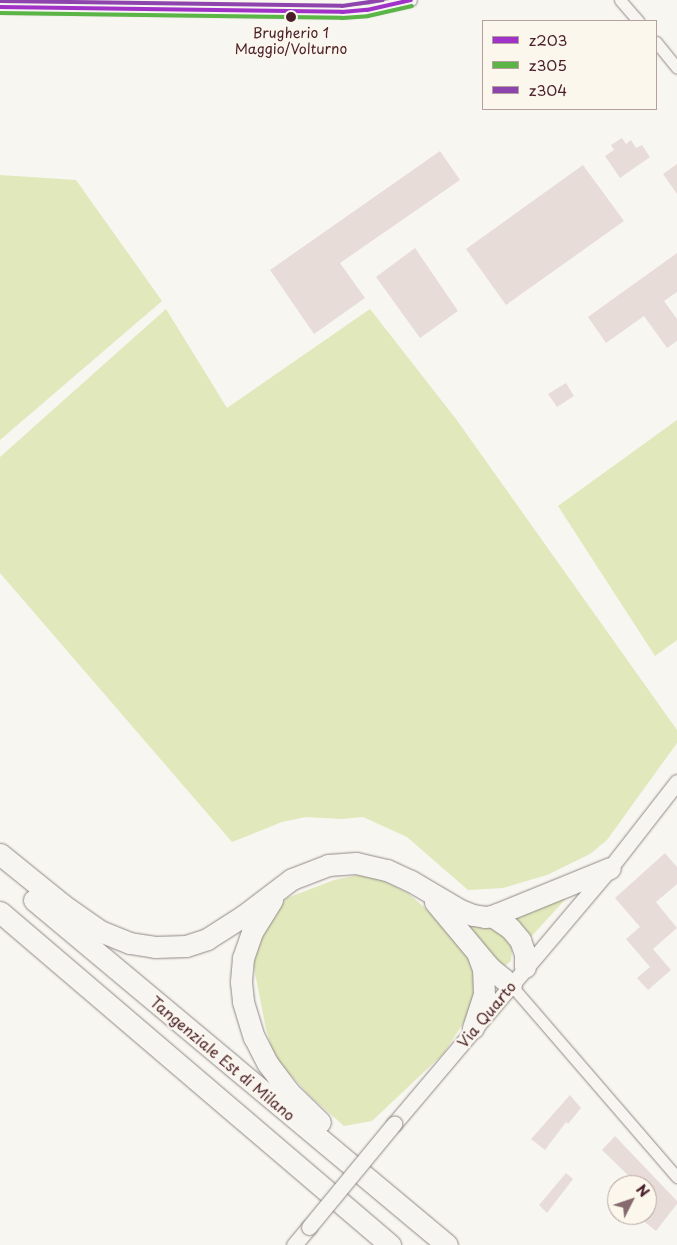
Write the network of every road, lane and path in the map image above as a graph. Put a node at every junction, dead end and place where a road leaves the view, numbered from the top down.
1 (411, 0) edge
2 (620, 0) edge
3 (0, 7) edge
4 (637, 20) edge
5 (657, 43) edge
6 (677, 68) edge
7 (677, 782) edge
8 (0, 854) edge
9 (610, 868) junction
10 (0, 871) edge
11 (286, 883) junction
12 (421, 887) junction
13 (0, 912) edge
14 (492, 916) junction
15 (476, 950) junction
16 (525, 967) junction
17 (511, 985) junction
18 (473, 1028) junction
19 (677, 1177) edge
20 (312, 1178) junction
21 (294, 1245) edge
22 (368, 1245) edge
23 (390, 1245) edge
24 (446, 1245) edge
25 (458, 1245) edge

1 - 3 street
2 - 4 street
5 - 6 street
7 - 9 street, Via Quarto
8 - 11 highway
9 - 14 highway
9 - 16 street, Via Quarto
10 - 24 highway, Tangenziale Est di Milano
11 - 12 highway
11 - 25 highway
12 - 14 highway
12 - 15 highway
13 - 20 highway
14 - 16 highway
15 - 17 highway
15 - 18 highway
16 - 17 street, Via Quarto
17 - 18 street, Via Quarto
17 - 19 street
18 - 21 street, Via Quarto, bridge
20 - 22 highway
20 - 23 highway

